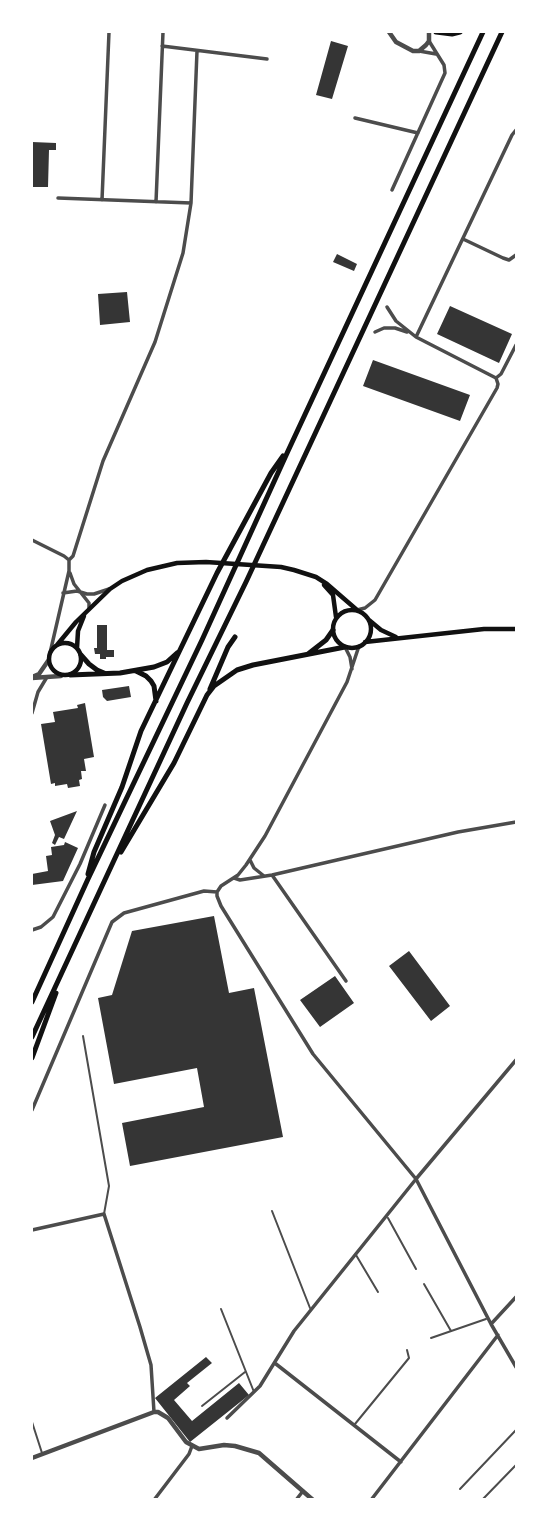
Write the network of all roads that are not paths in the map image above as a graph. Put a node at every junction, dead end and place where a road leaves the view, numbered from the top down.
1 (109, 32) edge
2 (163, 32) edge
3 (429, 32) edge
4 (436, 32) edge
5 (460, 32) edge
6 (483, 32) edge
7 (502, 32) edge
8 (391, 33) edge
9 (429, 41) junction
10 (162, 46) junction
11 (197, 51) junction
12 (419, 51) junction
13 (436, 54) junction
14 (267, 59) dead end
15 (355, 118) dead end
16 (516, 130) edge
17 (418, 133) junction
18 (392, 190) dead end
19 (58, 198) dead end
20 (102, 200) junction
21 (156, 202) junction
22 (191, 203) junction
23 (463, 239) junction
24 (516, 255) edge
25 (387, 307) dead end
26 (375, 331) dead end
27 (409, 333) junction
28 (416, 337) junction
29 (516, 345) edge
30 (496, 378) junction
31 (288, 451) junction
32 (32, 540) edge
33 (69, 561) junction
34 (69, 572) junction
35 (316, 577) junction
36 (110, 589) junction
37 (63, 593) junction
38 (81, 593) junction
39 (89, 610) junction
40 (357, 610) junction
41 (84, 615) junction
42 (336, 617) junction
43 (368, 620) junction
44 (516, 629) edge
45 (332, 630) junction
46 (235, 637) dead end
47 (397, 638) junction
48 (365, 642) junction
49 (57, 645) junction
50 (359, 646) junction
51 (345, 647) junction
52 (181, 648) junction
53 (77, 649) junction
54 (50, 653) junction
55 (81, 655) junction
56 (306, 656) junction
57 (48, 661) junction
58 (133, 671) junction
59 (352, 671) junction
60 (107, 674) junction
61 (70, 675) junction
62 (47, 676) junction
63 (61, 676) junction
64 (32, 678) edge
65 (207, 695) junction
66 (156, 701) junction
67 (32, 713) edge
68 (105, 805) dead end
69 (516, 822) edge
70 (250, 860) junction
71 (113, 862) junction
72 (272, 875) junction
73 (264, 876) junction
74 (88, 878) junction
75 (234, 878) junction
76 (217, 892) junction
77 (32, 930) edge
78 (50, 962) junction
79 (58, 979) junction
80 (346, 981) dead end
81 (32, 994) edge
82 (32, 1002) edge
83 (83, 1036) dead end
84 (32, 1037) edge
85 (32, 1058) edge
86 (516, 1060) edge
87 (32, 1110) edge
88 (416, 1179) junction
89 (272, 1211) dead end
90 (104, 1214) junction
91 (387, 1216) junction
92 (32, 1230) edge
93 (355, 1254) junction
94 (416, 1269) dead end
95 (424, 1284) dead end
96 (378, 1292) dead end
97 (516, 1297) edge
98 (221, 1309) dead end
99 (311, 1309) junction
100 (488, 1318) junction
101 (491, 1324) junction
102 (451, 1331) junction
103 (498, 1335) junction
104 (431, 1338) dead end
105 (407, 1350) dead end
106 (275, 1363) junction
107 (516, 1367) edge
108 (246, 1371) junction
109 (254, 1392) junction
110 (202, 1406) dead end
111 (154, 1412) junction
112 (227, 1418) dead end
113 (32, 1422) edge
114 (354, 1425) junction
115 (516, 1430) edge
116 (192, 1446) junction
117 (42, 1454) junction
118 (32, 1458) edge
119 (401, 1462) junction
120 (516, 1465) edge
121 (460, 1489) dead end
122 (303, 1491) junction
123 (154, 1500) edge
124 (296, 1500) edge
125 (313, 1500) edge
126 (371, 1500) edge
127 (482, 1500) edge

1 - 20 street
2 - 10 street
3 - 9 street
4 - 5 highway
6 - 31 highway
7 - 71 highway
8 - 12 street
9 - 12 street
9 - 13 street
10 - 11 street
10 - 21 street
11 - 14 street
11 - 22 street
12 - 13 street
13 - 17 street
15 - 17 street
16 - 23 street
17 - 18 street
19 - 20 street
20 - 21 street
21 - 22 street
22 - 33 street
23 - 24 street
23 - 28 street
25 - 27 street
26 - 27 street
27 - 28 street
28 - 30 street
29 - 30 street
30 - 40 street
31 - 52 highway
31 - 74 highway
32 - 33 street
33 - 34 street
34 - 37 street
34 - 38 street
35 - 36 main road
35 - 40 main road
35 - 42 main road
36 - 38 street
36 - 39 main road
37 - 38 street
37 - 54 street
38 - 39 street
39 - 41 main road
40 - 42 main road
40 - 43 main road
41 - 49 main road
41 - 53 main road
42 - 45 main road
43 - 47 main road
43 - 48 main road
44 - 47 main road
45 - 51 main road
45 - 56 highway
46 - 65 highway
47 - 48 main road
48 - 50 main road
49 - 53 main road
49 - 54 main road
50 - 51 main road
50 - 59 street
51 - 56 highway
51 - 59 street
52 - 58 highway
52 - 66 highway
53 - 55 main road
54 - 57 main road
55 - 60 highway
55 - 61 main road
56 - 65 highway
57 - 63 main road
57 - 64 street
58 - 60 highway
58 - 66 highway
59 - 70 street
60 - 61 highway
61 - 63 main road
62 - 63 street
62 - 64 street
62 - 67 street
65 - 71 highway
66 - 74 highway
68 - 77 street
69 - 72 street
70 - 73 street
70 - 75 street
71 - 79 highway
72 - 73 street
72 - 80 street
73 - 75 street
74 - 78 highway
75 - 76 street
76 - 87 street
76 - 88 street
78 - 81 highway
78 - 82 highway
79 - 84 highway
79 - 85 highway
83 - 90 lane
86 - 88 street
88 - 91 street
88 - 100 street
89 - 99 lane
90 - 92 street
90 - 111 street
91 - 93 street
91 - 94 lane
93 - 96 lane
93 - 99 street
95 - 102 lane
97 - 101 street
98 - 108 lane
99 - 106 street
100 - 101 street
100 - 102 lane
101 - 103 street
102 - 104 lane
103 - 107 street
103 - 119 street
105 - 114 lane
106 - 109 street
106 - 114 street
108 - 109 lane
108 - 110 lane
109 - 112 street
111 - 116 street
111 - 117 street
113 - 117 lane
114 - 119 street
115 - 121 lane
116 - 122 street
116 - 123 street
117 - 118 street
119 - 126 street
120 - 127 lane
122 - 124 street
122 - 125 street

